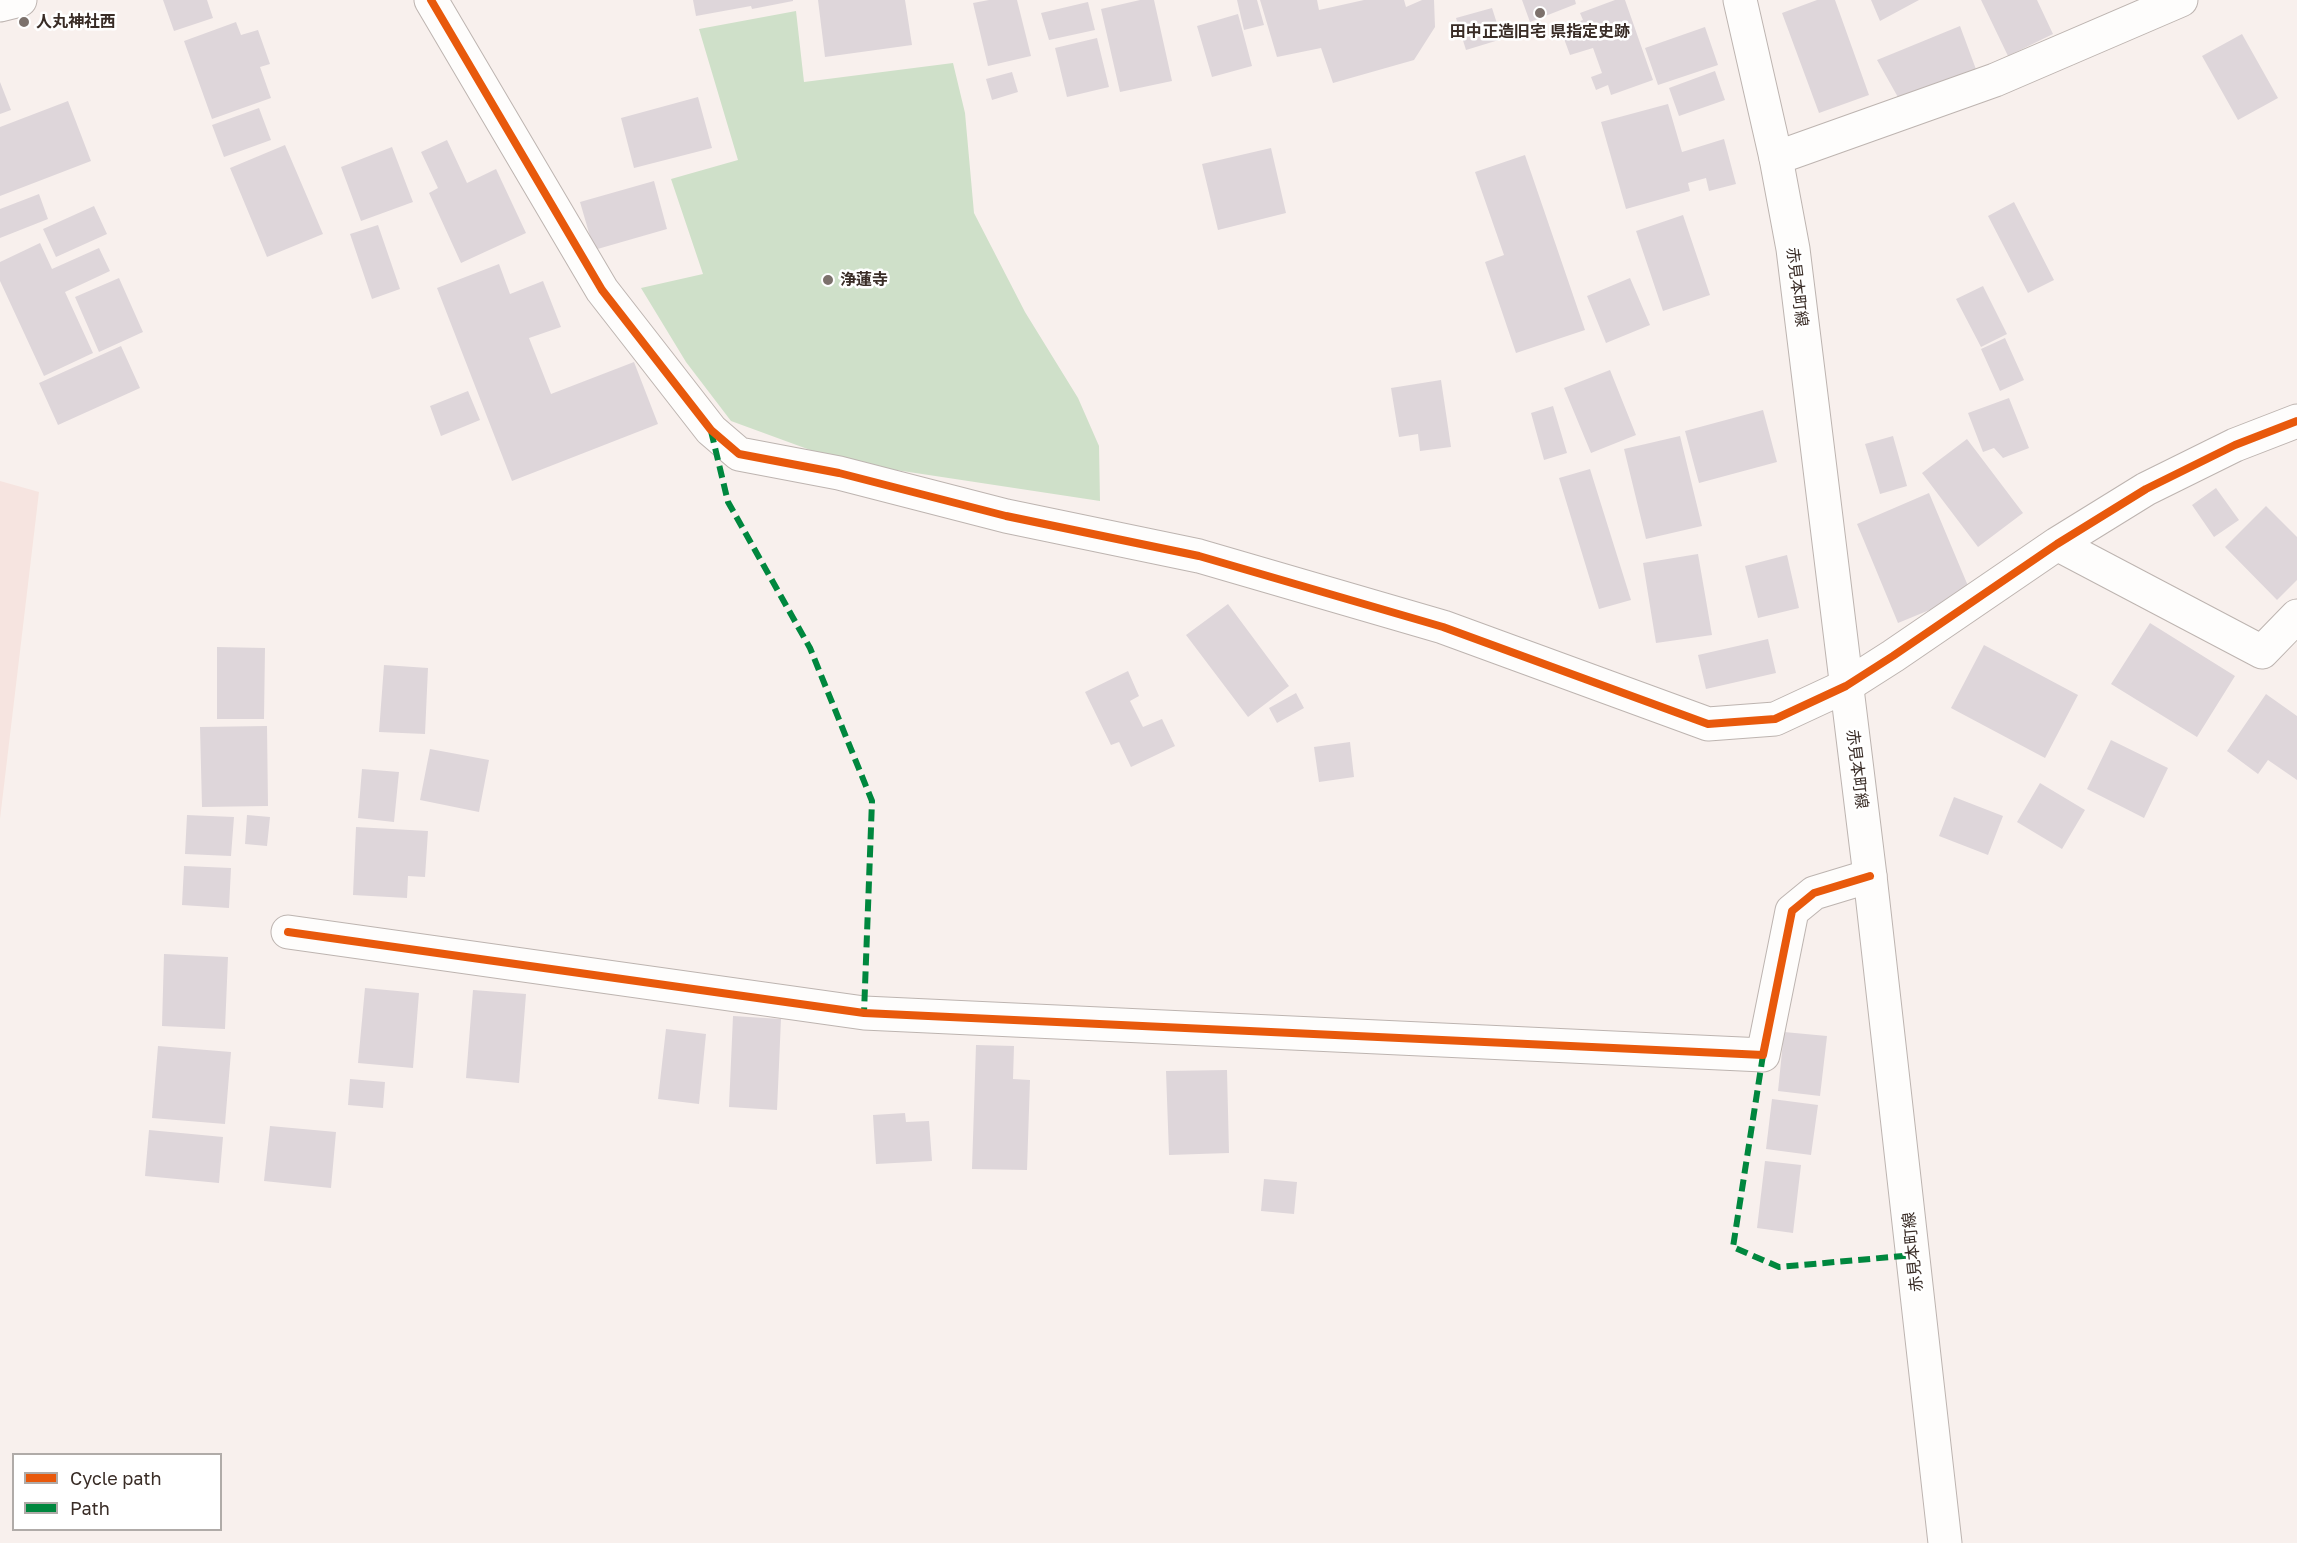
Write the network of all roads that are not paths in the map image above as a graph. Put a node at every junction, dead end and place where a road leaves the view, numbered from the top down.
1 (20, 0) edge
2 (431, 0) edge
3 (1740, 0) edge
4 (2181, 0) edge
5 (0, 5) edge
6 (1776, 158) junction
7 (2297, 421) edge
8 (2057, 544) junction
9 (2297, 616) edge
10 (1846, 686) junction
11 (1870, 876) junction
12 (288, 932) dead end
13 (1945, 1543) edge

1 - 5 street
2 - 10 street
3 - 6 street, 赤見本町線
4 - 6 street
6 - 10 street, 赤見本町線
7 - 8 street
8 - 9 street
8 - 10 street
10 - 11 street, 赤見本町線
11 - 12 street
11 - 13 street, 赤見本町線

